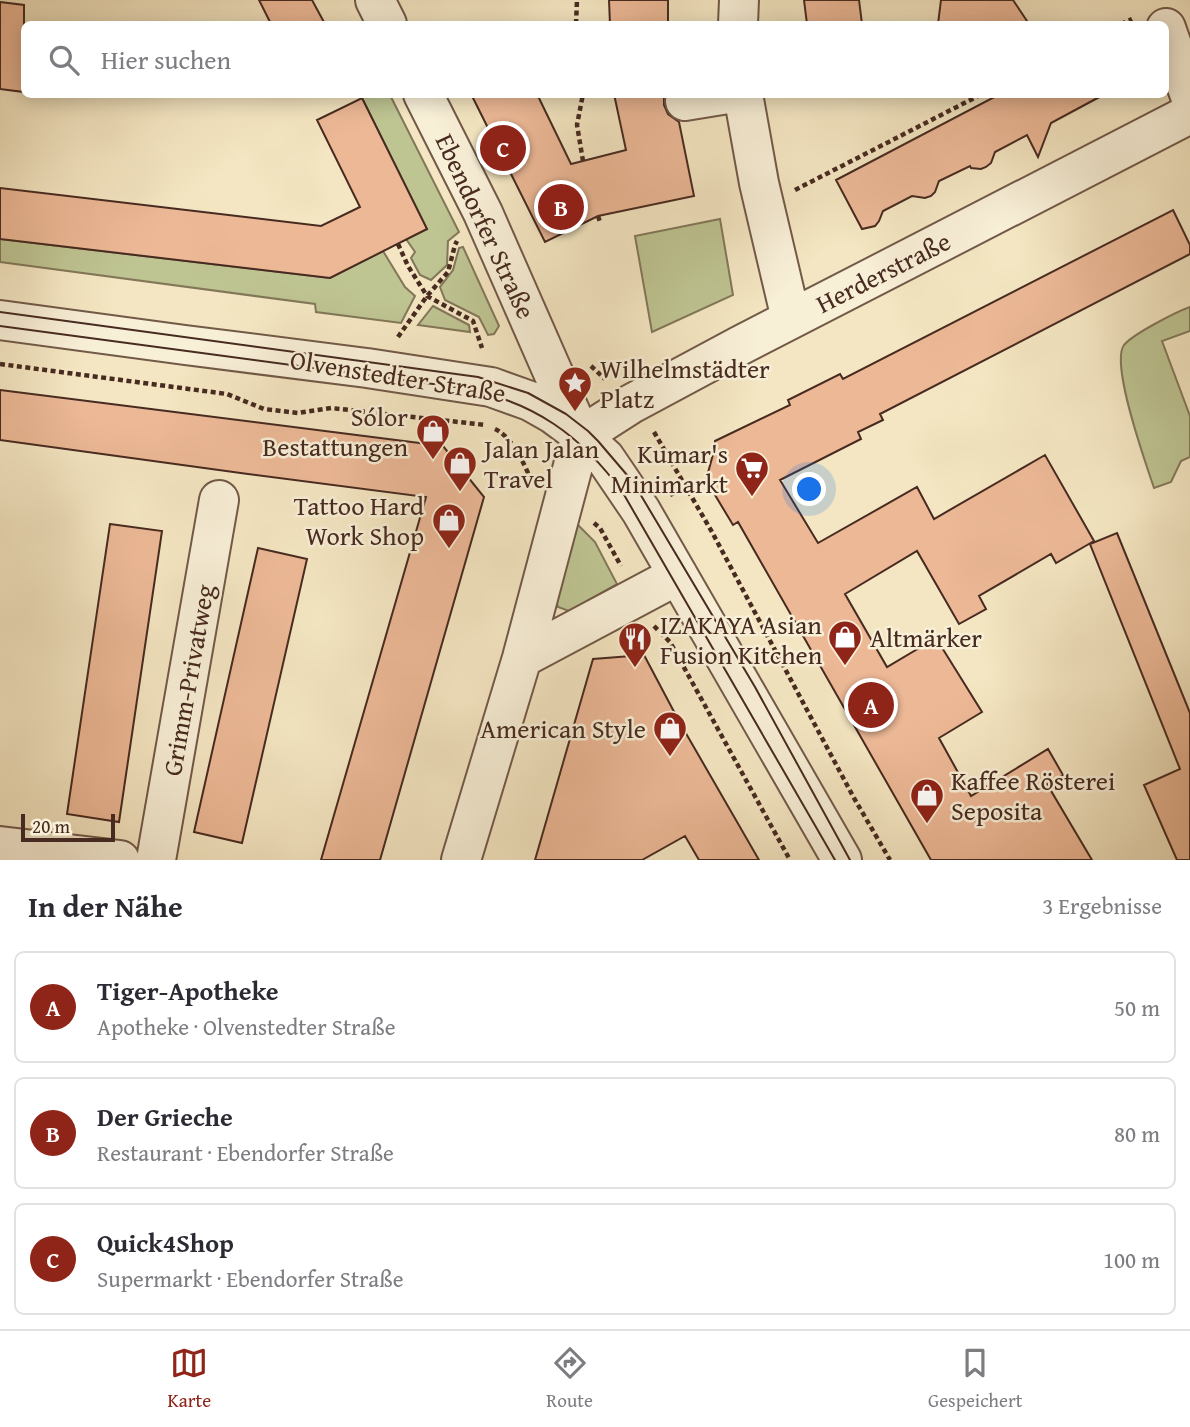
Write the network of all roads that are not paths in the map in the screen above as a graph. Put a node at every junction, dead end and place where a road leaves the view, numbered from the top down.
1 (375, 0) edge
2 (738, 0) edge
3 (1156, 0) edge
4 (386, 21) edge
5 (738, 21) edge
6 (1163, 21) edge
7 (1169, 37) edge
8 (1190, 96) edge
9 (425, 98) edge
10 (703, 98) edge
11 (744, 98) edge
12 (685, 101) dead end
13 (1190, 114) edge
14 (791, 319) junction
15 (0, 320) edge
16 (581, 436) junction
17 (219, 500) dead end
18 (678, 575) junction
19 (522, 658) junction
20 (0, 846) edge
21 (120, 860) edge
22 (156, 860) edge
23 (461, 860) edge
24 (842, 860) edge

1 - 4 street
2 - 5 street
3 - 6 street
7 - 8 street
9 - 16 street, Ebendorfer Straße
10 - 12 street
11 - 14 street
13 - 14 street, Herderstraße
14 - 16 street, Herderstraße
15 - 16 street, Olvenstedter Straße
16 - 18 street, Olvenstedter Straße
16 - 19 street
17 - 22 street, Grimm-Privatweg
18 - 19 street
18 - 24 street, Olvenstedter Straße
19 - 23 street
20 - 21 street

